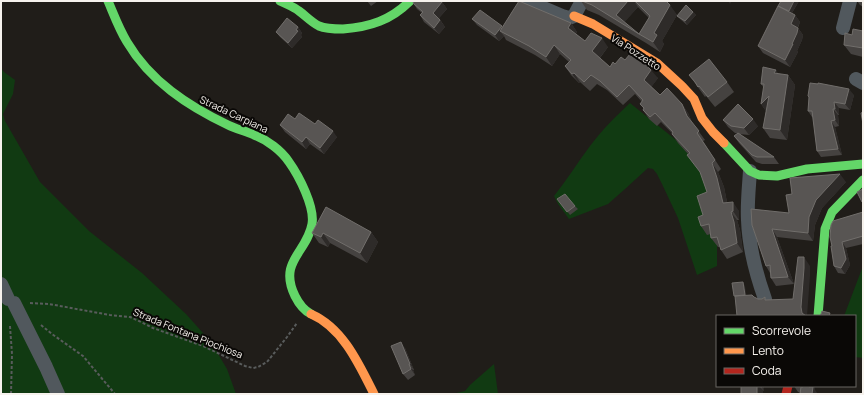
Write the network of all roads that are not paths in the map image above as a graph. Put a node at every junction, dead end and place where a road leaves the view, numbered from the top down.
1 (108, 1) edge
2 (280, 1) edge
3 (410, 1) edge
4 (527, 1) edge
5 (582, 1) edge
6 (850, 1) edge
7 (574, 16) junction
8 (843, 28) dead end
9 (863, 164) edge
10 (750, 171) junction
11 (863, 180) edge
12 (1, 284) edge
13 (765, 299) edge
14 (818, 315) edge
15 (58, 394) edge
16 (374, 394) edge

1 - 16 street, Strada Carpiana
2 - 3 street
4 - 7 street
5 - 7 street
6 - 8 street
7 - 10 street, Via Pozzetto
9 - 10 street, Via Pozzetto
10 - 13 street
11 - 14 street
12 - 15 street

